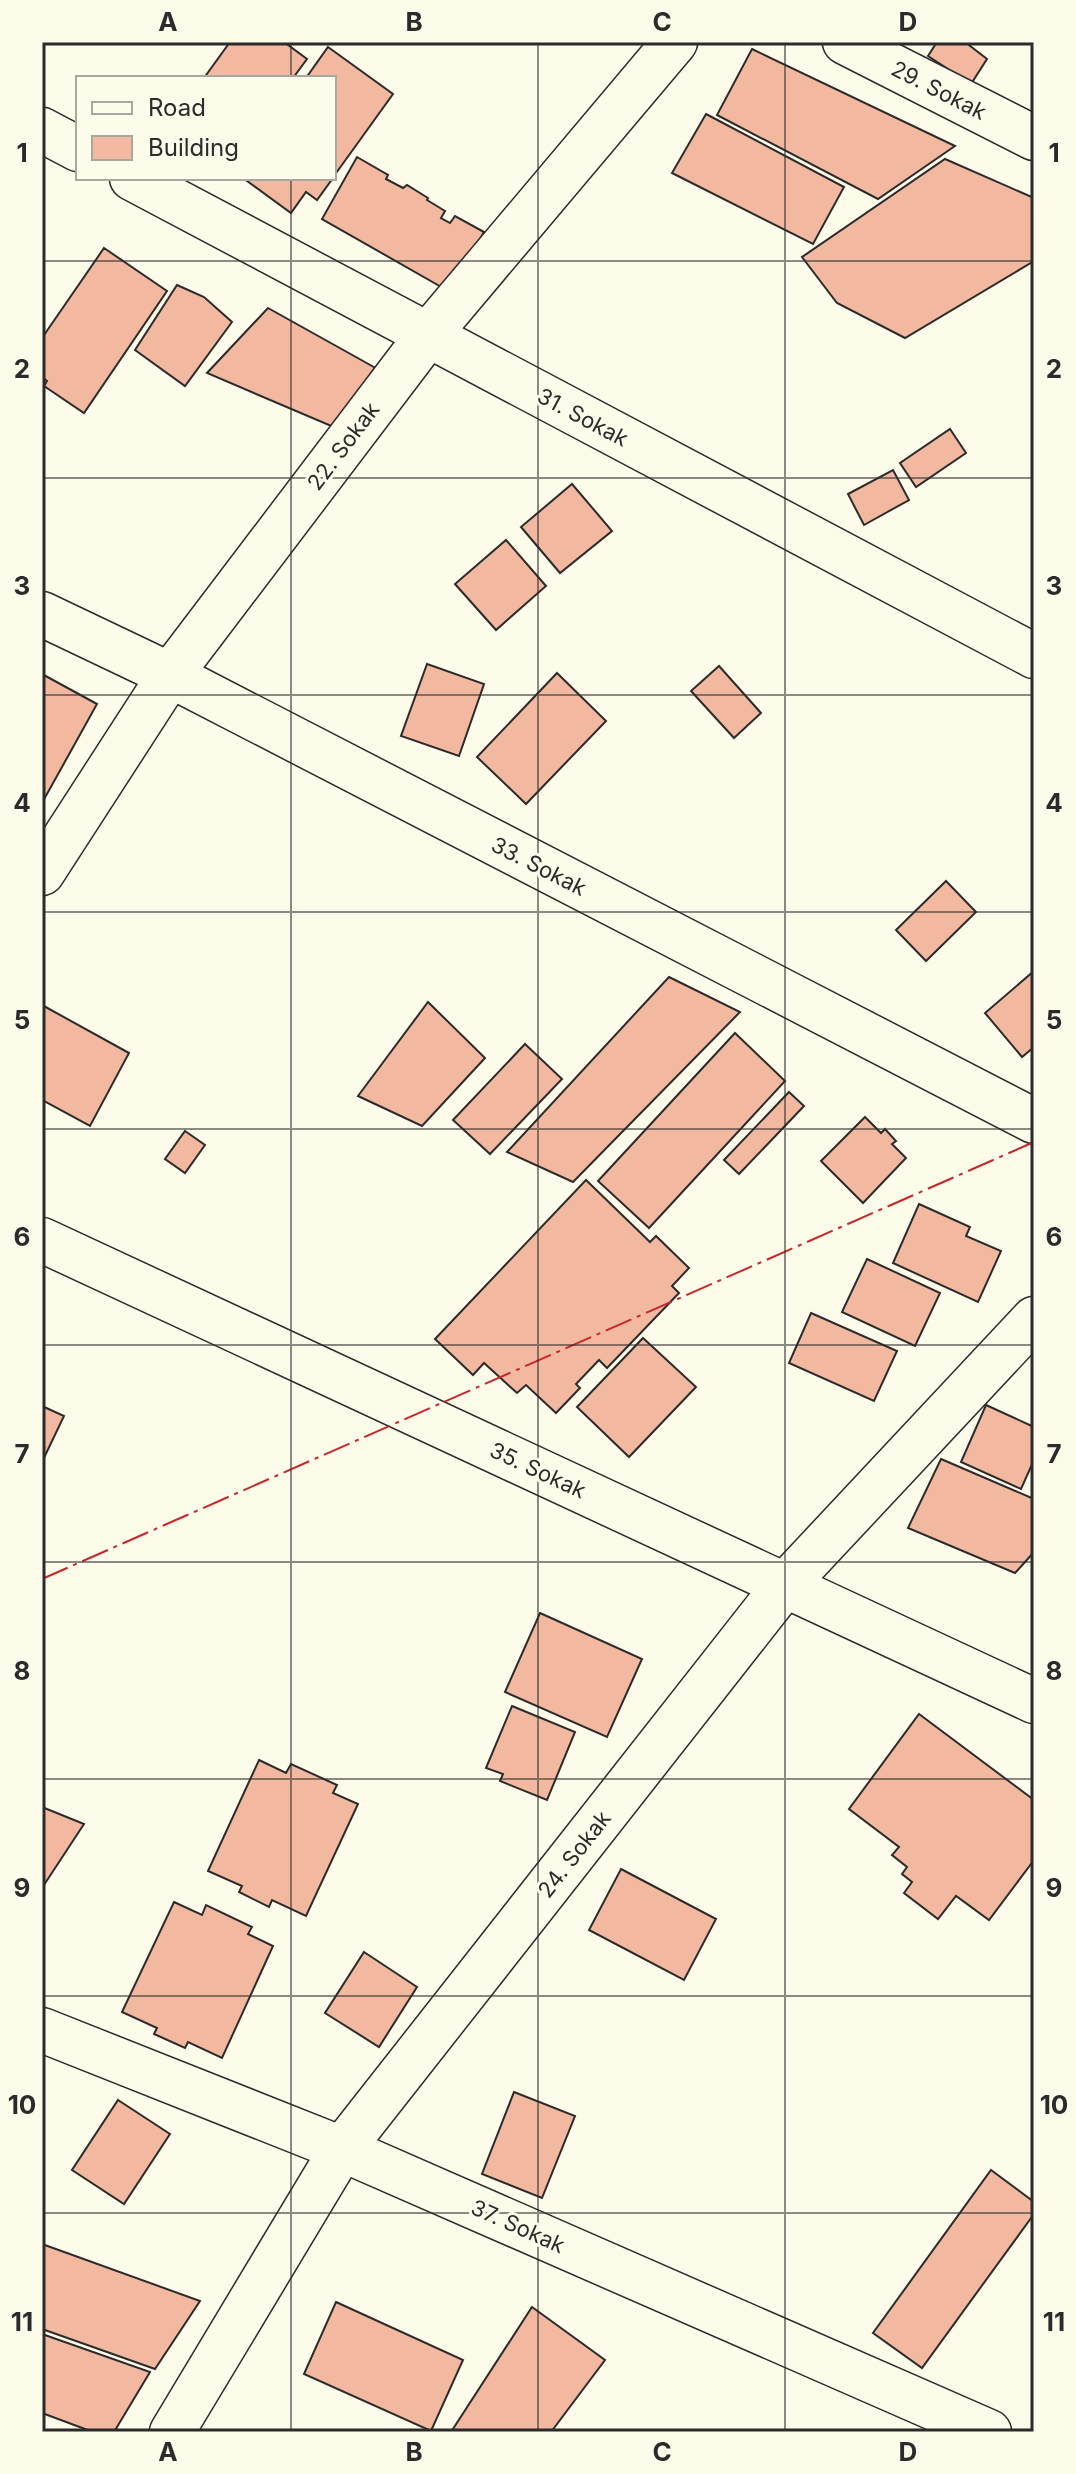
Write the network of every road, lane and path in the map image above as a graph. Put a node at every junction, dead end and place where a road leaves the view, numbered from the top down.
1 (675, 42) edge
2 (845, 42) edge
3 (42, 130) edge
4 (1034, 138) edge
5 (76, 148) edge
6 (136, 180) edge
7 (428, 335) junction
8 (42, 614) edge
9 (1034, 656) edge
10 (170, 675) junction
11 (42, 873) edge
12 (1034, 1121) edge
13 (42, 1240) edge
14 (1034, 1319) edge
15 (785, 1585) junction
16 (1034, 1701) edge
17 (42, 2030) edge
18 (342, 2149) junction
19 (172, 2432) edge
20 (989, 2432) edge

1 - 7 street, 22. Sokak
2 - 4 street, 29. Sokak
3 - 5 street
6 - 7 street, 31. Sokak
7 - 9 street, 31. Sokak
7 - 10 street, 22. Sokak
8 - 10 street, 33. Sokak
10 - 11 street, 22. Sokak
10 - 12 street, 33. Sokak
13 - 15 street, 35. Sokak
14 - 15 street, 24. Sokak
15 - 16 street, 35. Sokak
15 - 18 street, 24. Sokak
17 - 18 street, 37. Sokak
18 - 19 street, 24. Sokak
18 - 20 street, 37. Sokak

